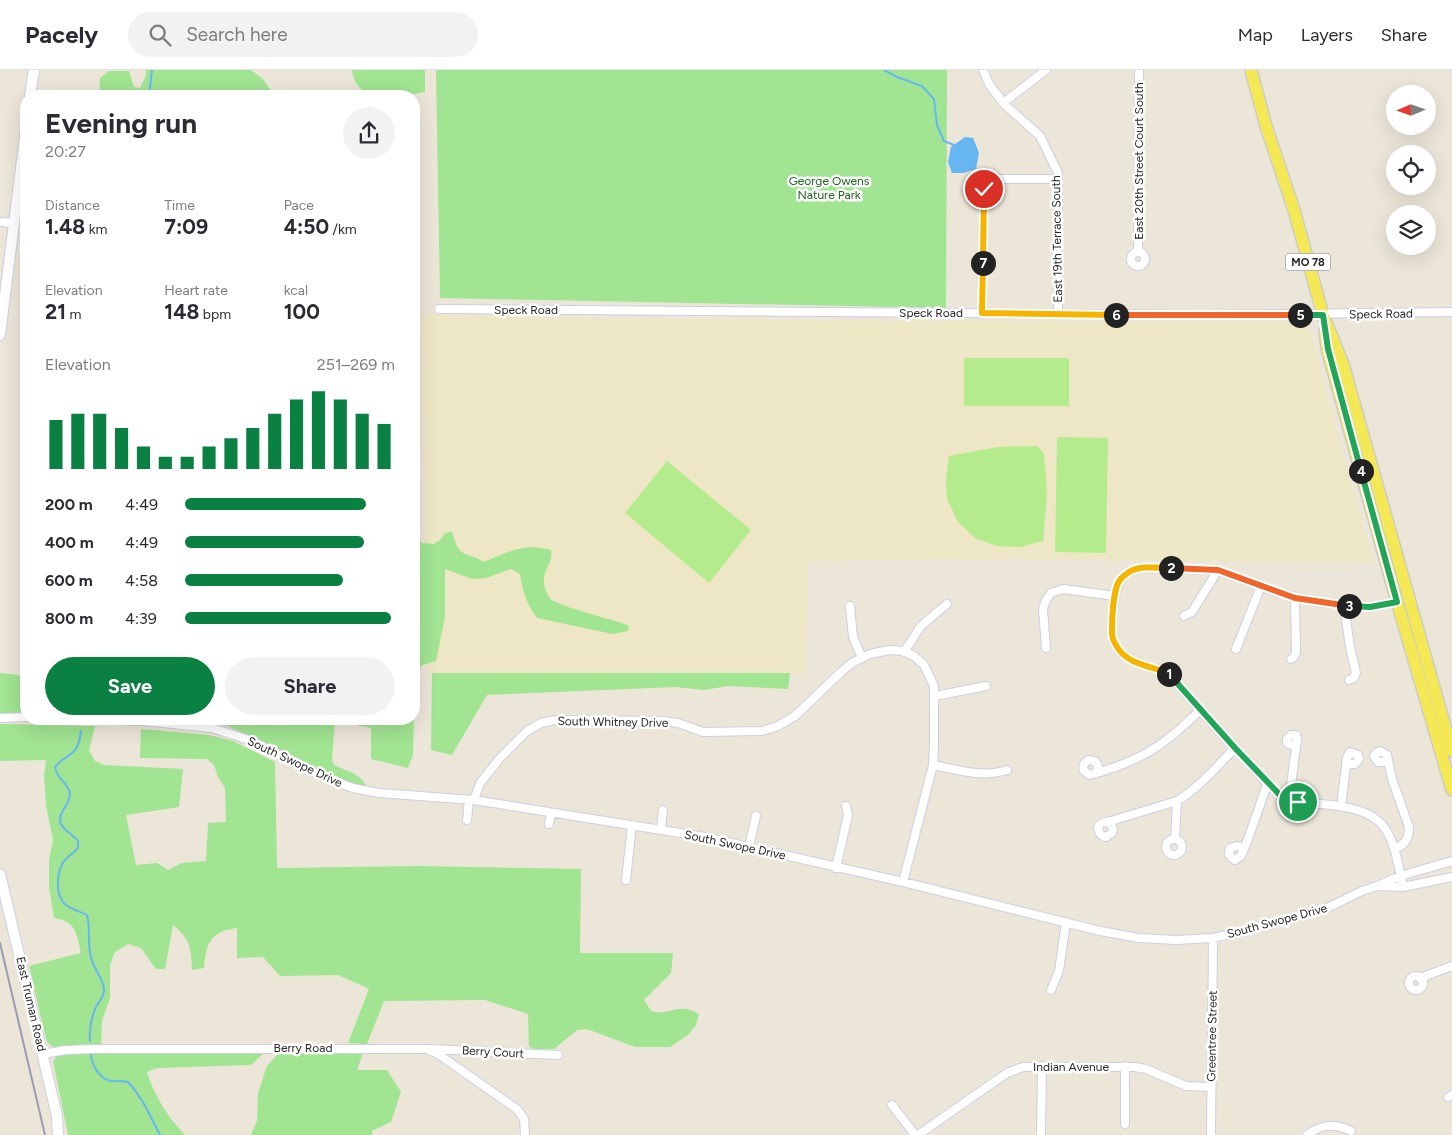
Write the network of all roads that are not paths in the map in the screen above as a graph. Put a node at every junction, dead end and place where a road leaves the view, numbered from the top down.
1 (34, 70) edge
2 (983, 70) edge
3 (1046, 70) edge
4 (1139, 70) edge
5 (1250, 70) edge
6 (31, 90) edge
7 (1003, 103) junction
8 (20, 176) edge
9 (1058, 179) junction
10 (0, 222) edge
11 (14, 223) junction
12 (1138, 252) dead end
13 (439, 309) dead end
14 (1452, 312) edge
15 (982, 313) junction
16 (1058, 314) junction
17 (1323, 315) junction
18 (0, 335) edge
19 (1218, 570) junction
20 (1261, 586) junction
21 (1115, 596) junction
22 (1295, 598) junction
23 (1397, 602) junction
24 (947, 604) dead end
25 (1344, 605) junction
26 (850, 606) dead end
27 (1184, 616) dead end
28 (1046, 648) dead end
29 (1236, 649) dead end
30 (904, 652) junction
31 (862, 658) junction
32 (1291, 659) dead end
33 (1349, 680) dead end
34 (986, 686) dead end
35 (935, 696) junction
36 (1200, 710) junction
37 (20, 717) edge
38 (0, 718) edge
39 (178, 725) edge
40 (1296, 747) dead end
41 (1235, 748) junction
42 (1452, 751) edge
43 (1388, 762) dead end
44 (1346, 764) dead end
45 (933, 765) junction
46 (1007, 770) dead end
47 (1097, 772) dead end
48 (1268, 782) junction
49 (1452, 790) edge
50 (472, 800) junction
51 (1289, 800) junction
52 (1177, 801) junction
53 (846, 806) dead end
54 (1341, 806) junction
55 (663, 810) dead end
56 (551, 813) junction
57 (756, 816) dead end
58 (467, 820) dead end
59 (1105, 822) dead end
60 (549, 824) dead end
61 (632, 826) junction
62 (661, 829) junction
63 (1175, 839) dead end
64 (749, 847) junction
65 (1244, 848) dead end
66 (1394, 848) junction
67 (1452, 861) edge
68 (836, 868) junction
69 (0, 874) edge
70 (1400, 876) junction
71 (1452, 877) edge
72 (626, 880) dead end
73 (903, 882) junction
74 (1377, 886) junction
75 (1403, 887) junction
76 (1066, 922) junction
77 (1213, 938) junction
78 (1452, 966) edge
79 (1420, 978) dead end
80 (1051, 990) dead end
81 (427, 1049) junction
82 (43, 1054) junction
83 (558, 1056) dead end
84 (1042, 1066) junction
85 (1124, 1066) junction
86 (1212, 1087) junction
87 (892, 1105) dead end
88 (1125, 1124) dead end
89 (1351, 1131) dead end
90 (58, 1135) edge
91 (525, 1135) edge
92 (916, 1135) edge
93 (1041, 1135) edge
94 (1212, 1135) edge
95 (1307, 1135) edge

1 - 6 main road
2 - 7 street, East 19th Terrace South
3 - 7 street
4 - 12 street, East 20th Street Court South
5 - 17 main road, MO 78
7 - 9 street, East 19th Terrace South
8 - 11 main road
9 - 15 street
9 - 16 street, East 19th Terrace South
10 - 11 street
11 - 18 main road
13 - 15 street, Speck Road
14 - 17 street, Speck Road
15 - 16 street, Speck Road
16 - 17 street, Speck Road
17 - 23 main road, MO 78
17 - 42 main road, MO 78
19 - 20 street
19 - 21 street
19 - 27 street
20 - 22 street
20 - 29 street
21 - 28 street
21 - 36 street
22 - 25 street
22 - 32 street
23 - 25 street
23 - 49 main road, MO 78
24 - 30 street
25 - 33 street
26 - 31 street
30 - 31 street, South Whitney Drive
30 - 35 street
31 - 50 street, South Whitney Drive
34 - 35 street
35 - 45 street
36 - 41 street
36 - 47 street
37 - 38 street
39 - 50 street, South Swope Drive
40 - 51 street
41 - 48 street
41 - 52 street
43 - 66 street
44 - 54 street
45 - 46 street
45 - 73 street
48 - 51 street
48 - 65 street
50 - 56 street, South Swope Drive
50 - 58 street, South Whitney Drive
51 - 54 street
52 - 59 street
52 - 63 street
53 - 68 street
54 - 66 street
55 - 62 street
56 - 60 street
56 - 61 street, South Swope Drive
57 - 64 street
61 - 62 street, South Swope Drive
61 - 72 street
62 - 64 street, South Swope Drive
64 - 68 street, South Swope Drive
66 - 70 street
67 - 70 street, South Swope Drive
68 - 73 street, South Swope Drive
69 - 82 main road, East Truman Road
70 - 74 street, South Swope Drive
70 - 75 street
71 - 75 street, South Swope Drive
73 - 76 street, South Swope Drive
74 - 75 street, South Swope Drive
74 - 77 street, South Swope Drive
76 - 77 street, South Swope Drive
76 - 80 street
77 - 86 street, Greentree Street
78 - 79 street
81 - 82 street, Berry Road
81 - 83 street, Berry Court
81 - 91 street, Berry Road
82 - 90 main road, East Truman Road
84 - 85 street, Indian Avenue
84 - 92 street, Indian Avenue
84 - 93 street
85 - 86 street, Indian Avenue
85 - 88 street
86 - 94 street, Greentree Street
87 - 92 street
89 - 95 street

